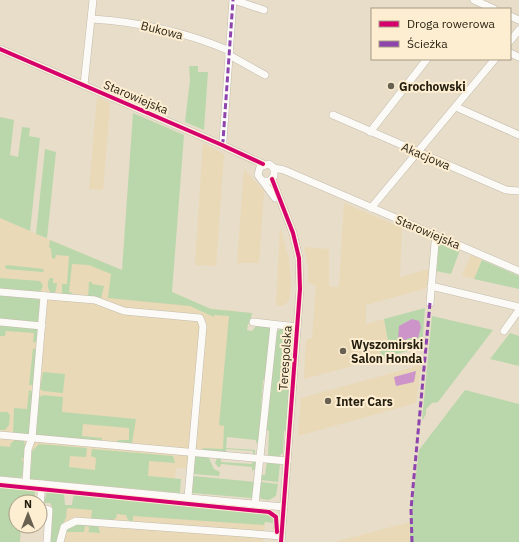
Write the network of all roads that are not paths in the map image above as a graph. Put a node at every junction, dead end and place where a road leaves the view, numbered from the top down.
1 (93, 0) edge
2 (234, 0) edge
3 (474, 0) edge
4 (492, 8) edge
5 (264, 10) dead end
6 (92, 19) junction
7 (519, 30) edge
8 (511, 40) edge
9 (0, 49) edge
10 (229, 53) junction
11 (427, 60) edge
12 (494, 60) edge
13 (265, 75) dead end
14 (84, 86) junction
15 (456, 107) junction
16 (333, 115) dead end
17 (370, 132) junction
18 (519, 135) edge
19 (222, 145) junction
20 (236, 152) junction
21 (419, 153) junction
22 (263, 164) junction
23 (274, 168) junction
24 (257, 172) junction
25 (293, 175) junction
26 (273, 178) junction
27 (263, 181) junction
28 (519, 192) edge
29 (281, 206) junction
30 (371, 208) junction
31 (438, 236) junction
32 (519, 271) edge
33 (431, 286) junction
34 (0, 292) edge
35 (44, 296) junction
36 (430, 303) dead end
37 (519, 307) edge
38 (519, 310) edge
39 (0, 322) edge
40 (253, 322) dead end
41 (274, 325) junction
42 (42, 326) junction
43 (297, 327) junction
44 (504, 331) dead end
45 (0, 435) edge
46 (32, 438) junction
47 (191, 452) junction
48 (262, 458) junction
49 (287, 461) junction
50 (0, 480) edge
51 (26, 483) junction
52 (42, 484) junction
53 (41, 494) edge
54 (188, 498) junction
55 (255, 504) junction
56 (284, 507) junction
57 (48, 510) edge
58 (48, 526) edge
59 (248, 534) junction
60 (282, 539) edge
61 (60, 542) edge
62 (248, 542) edge

1 - 6 street
2 - 5 street
2 - 10 street
3 - 4 street
6 - 10 street, Bukowa
6 - 14 street
7 - 8 street
9 - 14 street, Starowiejska
10 - 13 street, Bukowa
10 - 19 street
11 - 17 street
12 - 15 street
14 - 19 street, Starowiejska
15 - 18 street
15 - 21 street
16 - 17 street, Akacjowa
17 - 21 street, Akacjowa
19 - 20 street, Starowiejska
20 - 22 street, Starowiejska
20 - 24 street, Starowiejska
21 - 28 street, Akacjowa
21 - 30 street
22 - 23 street
22 - 24 street
23 - 25 street, Starowiejska
23 - 26 street
24 - 27 street
25 - 26 street, Starowiejska
25 - 30 street, Starowiejska
26 - 27 street
26 - 29 street, Terespolska
27 - 29 street, Terespolska
29 - 43 street, Terespolska
30 - 31 street, Starowiejska
31 - 32 street, Starowiejska
31 - 33 street
33 - 36 street
33 - 37 street
34 - 35 street
35 - 42 street
35 - 47 street
38 - 44 street
39 - 42 street
40 - 41 street
41 - 43 street
41 - 48 street
42 - 46 street
43 - 49 street, Terespolska
45 - 46 street
46 - 47 street
46 - 51 street
47 - 48 street
47 - 54 street
48 - 49 street
48 - 55 street
49 - 56 street, Terespolska
50 - 51 street
51 - 52 street
52 - 53 street
52 - 54 street
54 - 55 street
55 - 56 street
56 - 60 street, Terespolska
57 - 58 street
59 - 60 street
59 - 61 street
59 - 62 street

